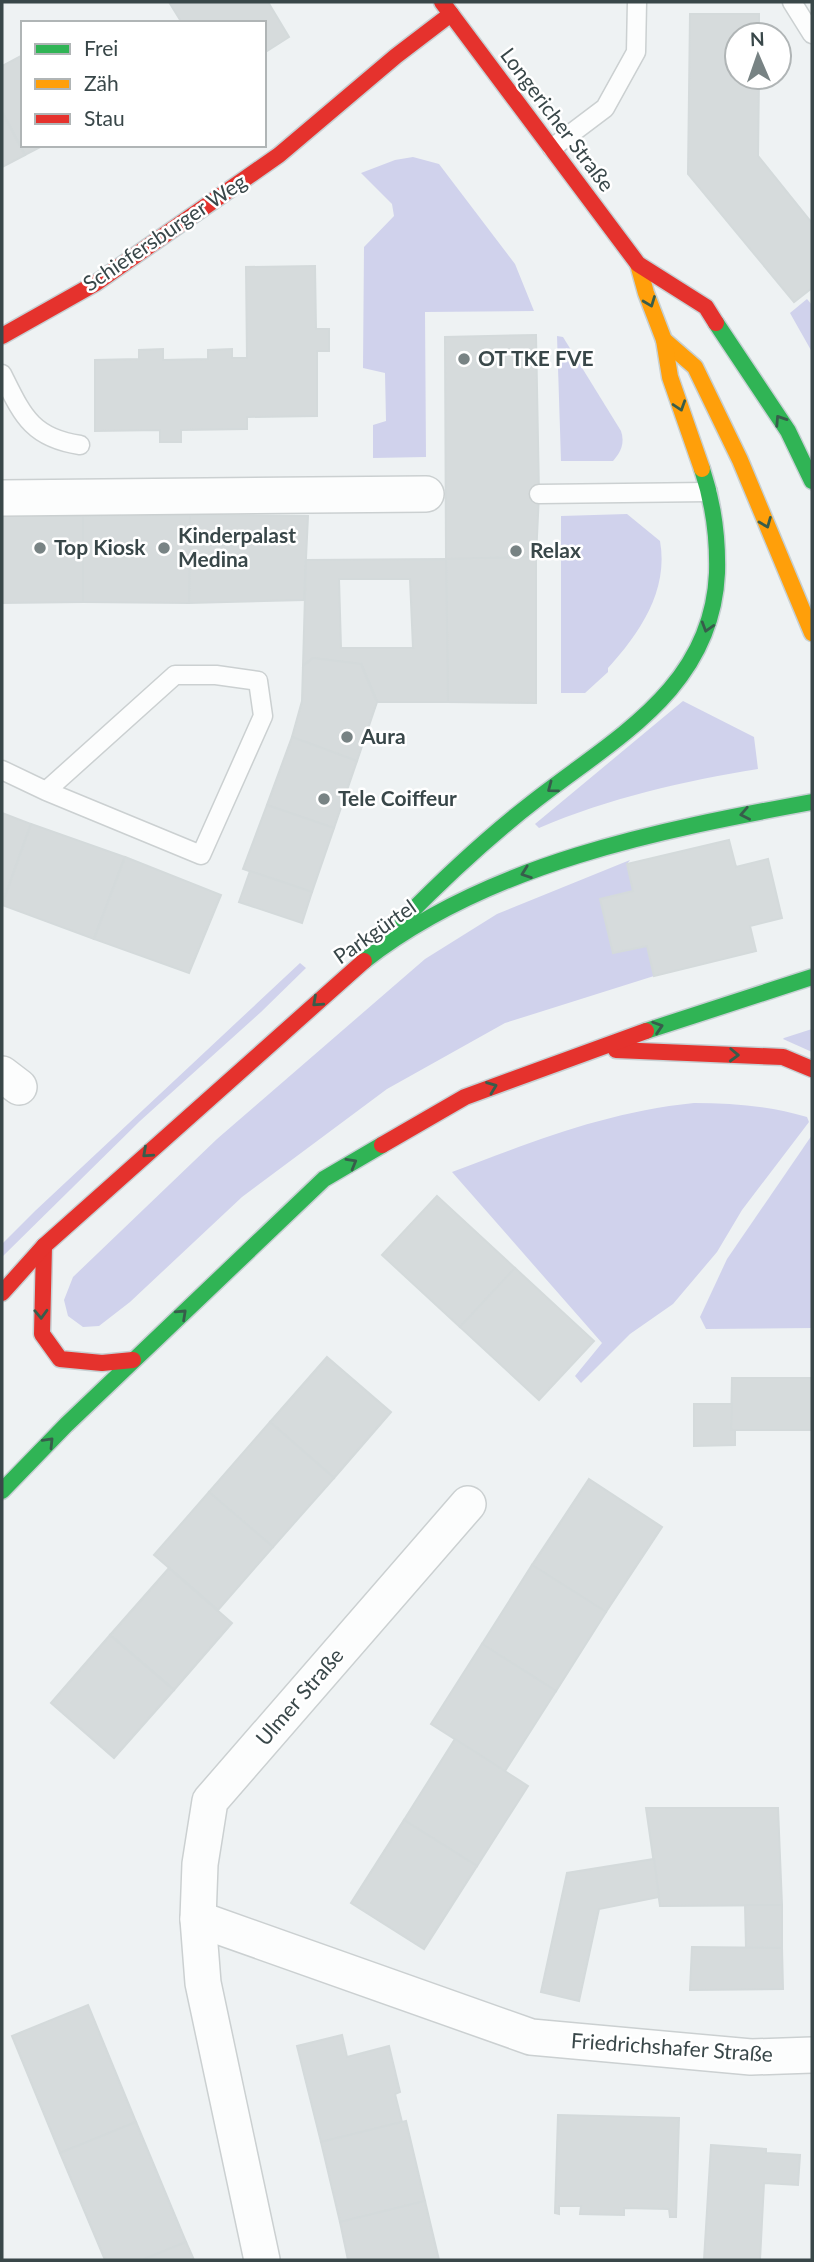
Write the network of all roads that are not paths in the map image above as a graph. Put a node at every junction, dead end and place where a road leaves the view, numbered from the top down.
1 (637, 2) edge
2 (792, 2) edge
3 (446, 8) edge
4 (812, 34) edge
5 (552, 148) junction
6 (638, 264) junction
7 (2, 336) edge
8 (664, 340) junction
9 (2, 374) edge
10 (80, 445) dead end
11 (812, 481) edge
12 (708, 492) junction
13 (436, 494) dead end
14 (539, 494) dead end
15 (2, 498) edge
16 (812, 633) edge
17 (2, 770) edge
18 (46, 792) junction
19 (812, 802) edge
20 (369, 957) junction
21 (812, 977) edge
22 (593, 1049) junction
23 (812, 1069) edge
24 (44, 1246) junction
25 (2, 1293) edge
26 (133, 1360) junction
27 (2, 1491) edge
28 (468, 1504) dead end
29 (198, 1919) junction
30 (812, 2055) edge
31 (262, 2260) edge

1 - 5 lane
2 - 4 lane
3 - 5 main road, Longericher Straße
3 - 7 main road, Schiefersburger Weg
5 - 6 main road, Longericher Straße
6 -> 8 main road, Longericher Straße
11 -> 6 main road, Longericher Straße
8 -> 12 main road
8 -> 16 main road, Longericher Straße
9 - 10 lane
12 - 14 lane
12 -> 20 main road
13 - 15 street
17 - 18 lane
18 - 18 lane
19 -> 20 main road, Parkgürtel
20 -> 24 main road, Parkgürtel
22 -> 21 main road
22 -> 23 main road
26 -> 22 main road
24 - 25 main road, Parkgürtel
24 -> 26 main road
27 -> 26 main road
28 - 29 street, Ulmer Straße
29 - 30 street, Friedrichshafer Straße
29 - 31 street, Ulmer Straße

